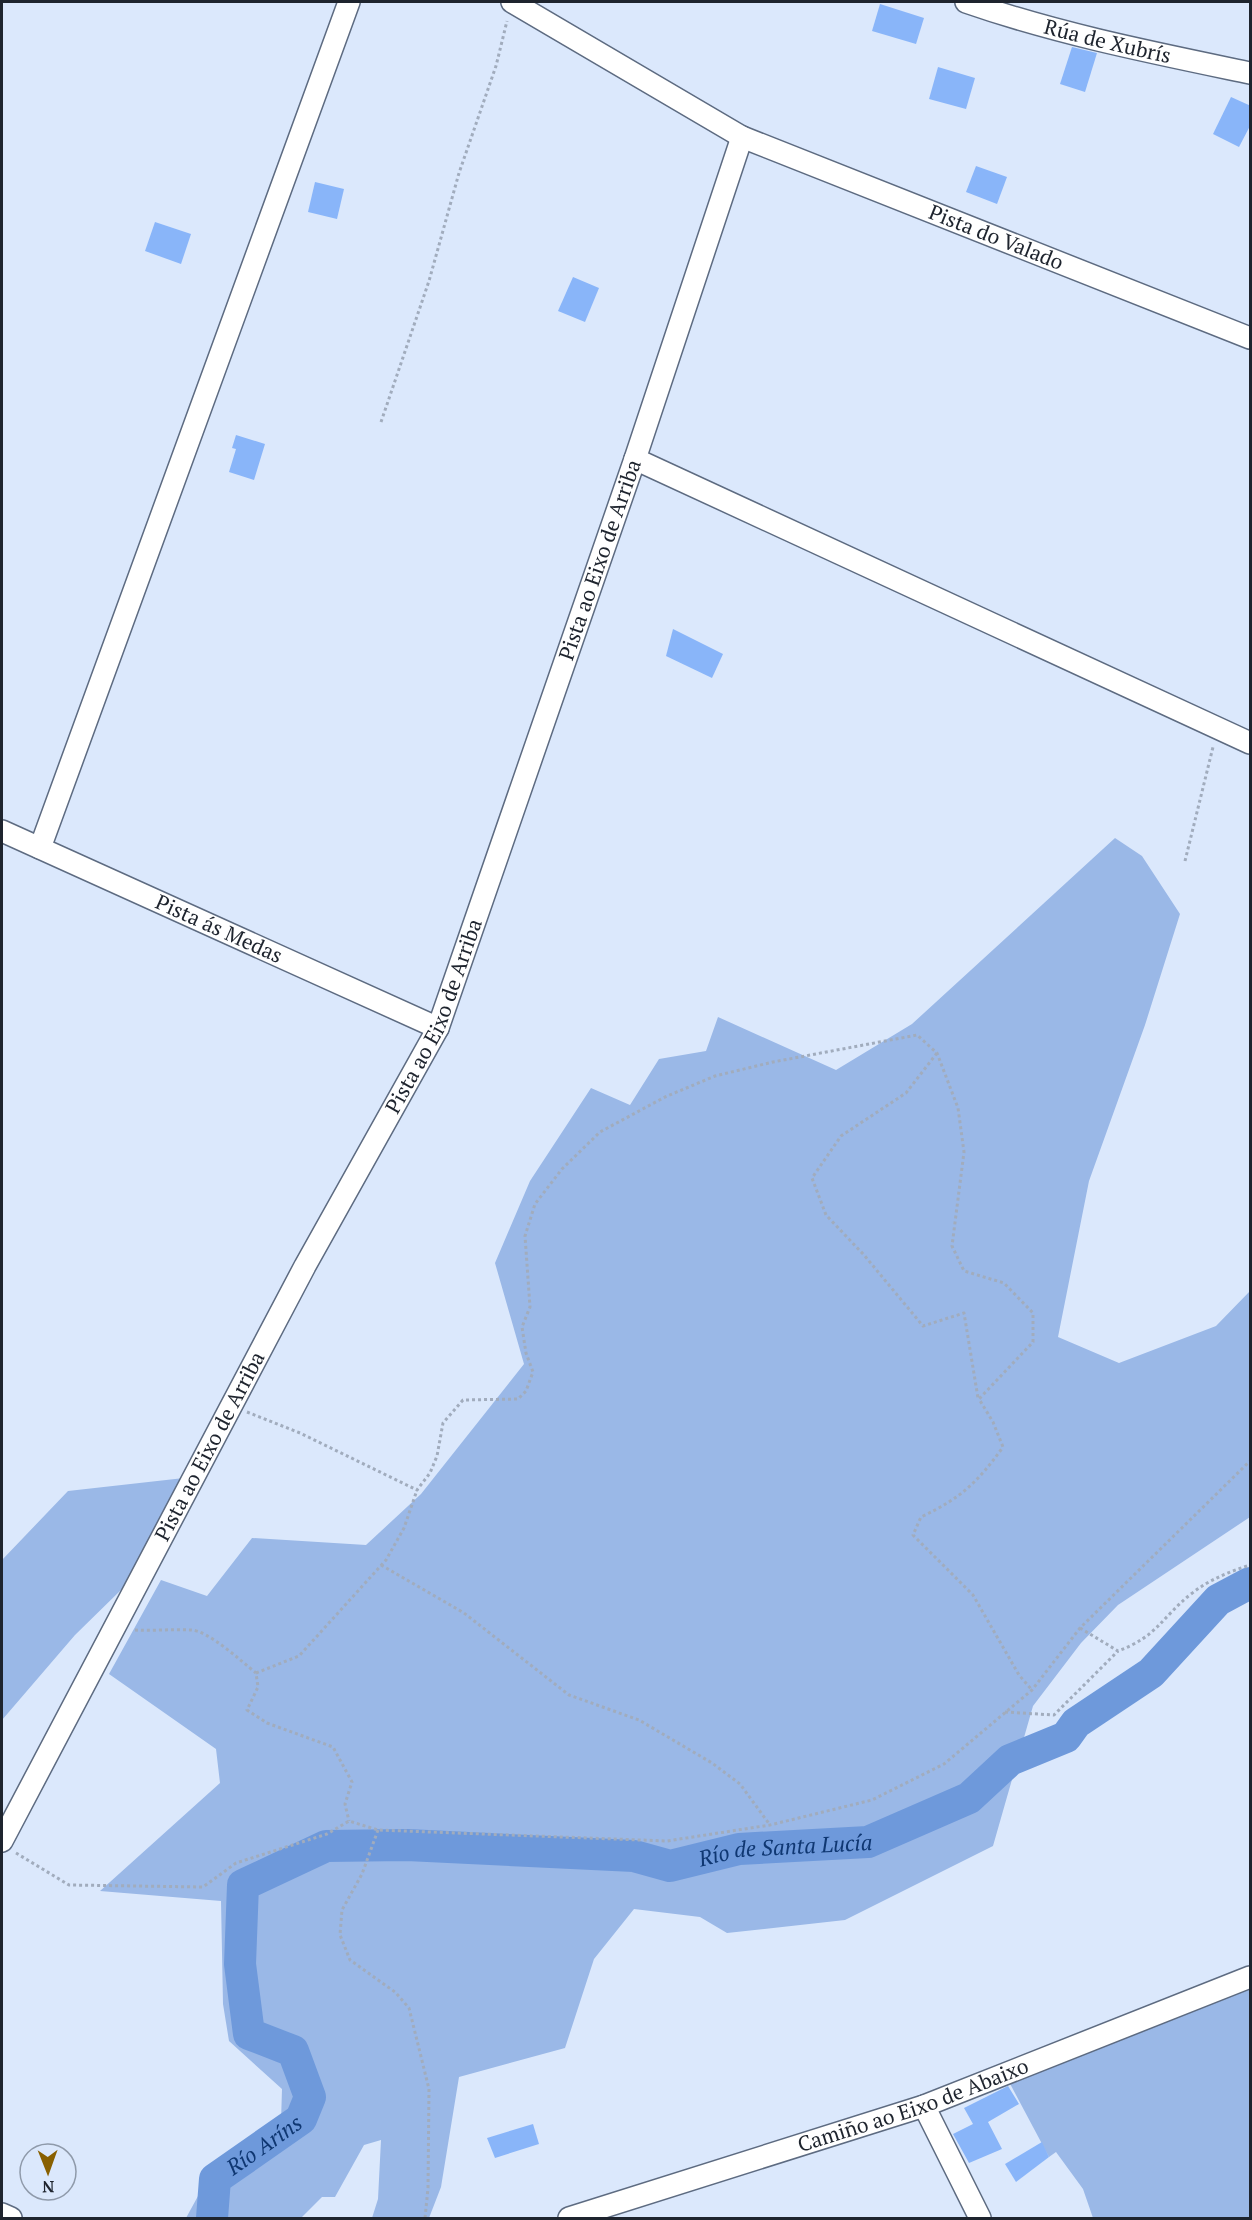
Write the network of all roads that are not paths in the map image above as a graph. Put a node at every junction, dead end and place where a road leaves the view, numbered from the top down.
1 (349, 2) edge
2 (512, 2) edge
3 (966, 2) edge
4 (1251, 73) edge
5 (742, 137) junction
6 (1251, 338) edge
7 (635, 459) junction
8 (1251, 743) edge
9 (2, 831) edge
10 (40, 848) junction
11 (438, 1028) junction
12 (6, 1846) edge
13 (1251, 1977) edge
14 (924, 2106) junction
15 (2, 2214) edge
16 (11, 2218) edge
17 (569, 2218) edge
18 (980, 2218) edge

1 - 10 street
2 - 5 street, Pista do Valado
3 - 4 street, Rúa de Xubrís
5 - 6 street, Pista do Valado
5 - 7 street, Pista ao Eixo de Arriba
7 - 8 street
7 - 11 street, Pista ao Eixo de Arriba
9 - 10 street, Pista ás Medas
10 - 11 street, Pista ás Medas
11 - 12 street, Pista ao Eixo de Arriba
13 - 14 street, Camiño ao Eixo de Abaixo
14 - 17 street, Camiño ao Eixo de Abaixo
14 - 18 street
15 - 16 street

